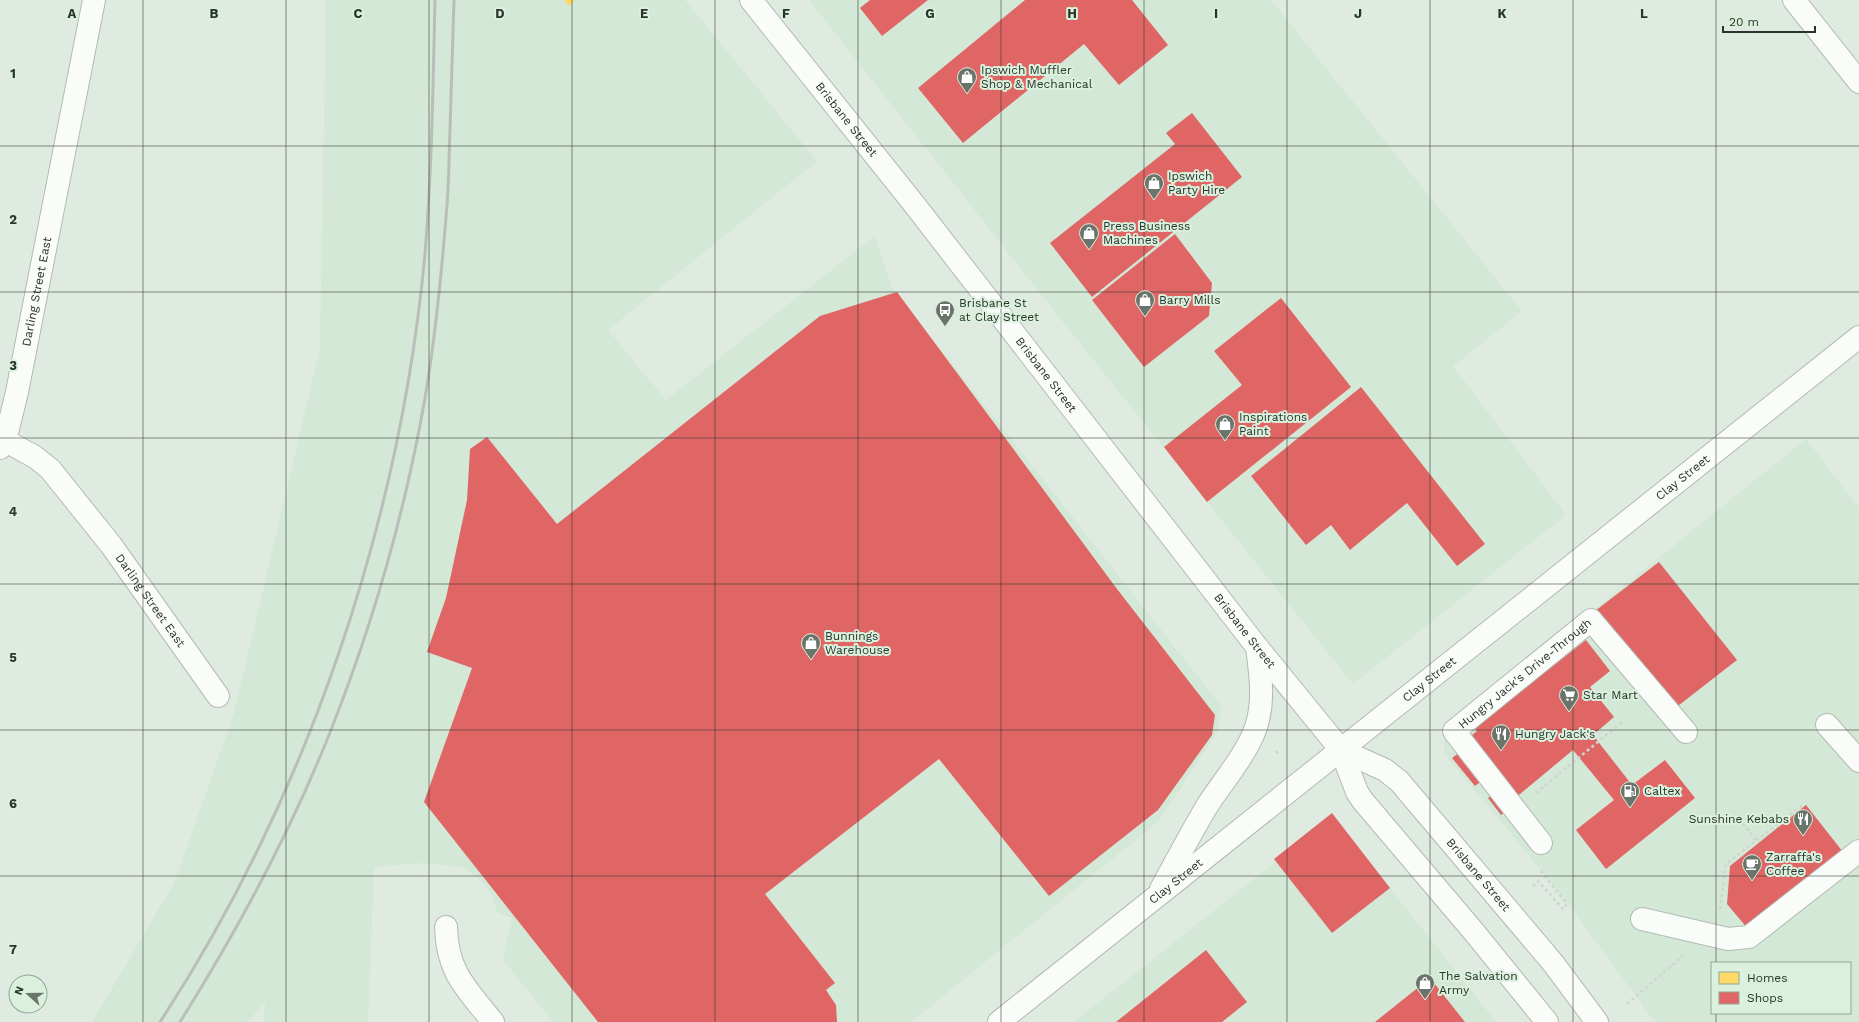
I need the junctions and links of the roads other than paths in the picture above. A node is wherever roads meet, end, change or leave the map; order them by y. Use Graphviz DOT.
graph roads {
  1 [pos="94,0"];
  2 [pos="751,0"];
  3 [pos="1794,0"];
  4 [pos="1859,82"];
  5 [pos="1859,338"];
  6 [pos="2,444"];
  7 [pos="1257,647"];
  8 [pos="218,696"];
  9 [pos="1827,725"];
  10 [pos="1686,732"];
  11 [pos="1341,750"];
  12 [pos="1859,761"];
  13 [pos="1541,843"];
  14 [pos="1859,851"];
  15 [pos="1157,897"];
  16 [pos="1642,919"];
  17 [pos="446,926"];
  18 [pos="493,1022"];
  19 [pos="999,1022"];
  20 [pos="1547,1022"];
  21 [pos="1598,1022"];
  1 -- 6 [label="street, Darling Street East"];
  2 -- 7 [label="street, Brisbane Street"];
  3 -- 4 [label="street"];
  5 -- 11 [label="street, Clay Street"];
  6 -- 8 [label="street, Darling Street East"];
  7 -- 11 [label="street, Brisbane Street"];
  7 -- 15 [label="street"];
  9 -- 12 [label="street"];
  10 -- 13 [label="street, Hungry Jack's Drive-Through"];
  11 -- 15 [label="street, Clay Street"];
  11 -- 20 [label="street, Brisbane Street"];
  11 -- 21 [label="street, Brisbane Street"];
  14 -- 16 [label="street"];
  15 -- 19 [label="street, Clay Street"];
  17 -- 18 [label="street"];
}
